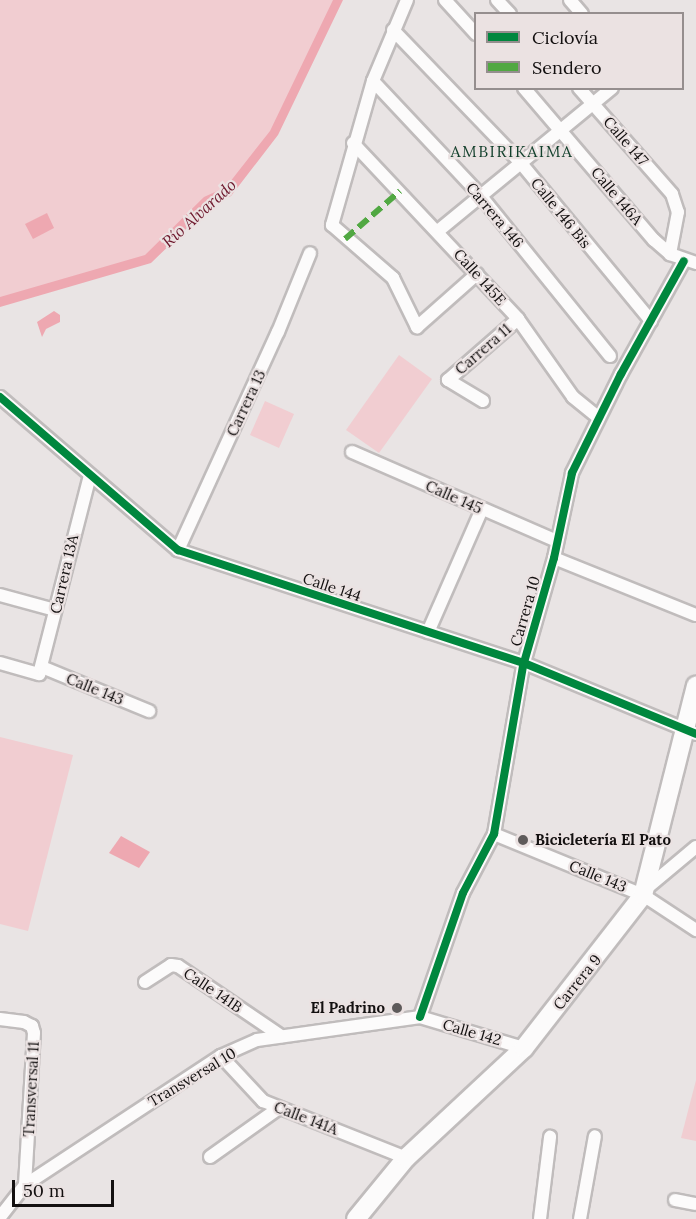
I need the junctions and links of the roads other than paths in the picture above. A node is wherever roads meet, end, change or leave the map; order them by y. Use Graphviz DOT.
graph roads {
  1 [pos="406,0"];
  2 [pos="445,0"];
  3 [pos="497,0"];
  4 [pos="570,0"];
  5 [pos="508,12"];
  6 [pos="580,12"];
  7 [pos="393,30"];
  8 [pos="474,32"];
  9 [pos="373,81"];
  10 [pos="526,90"];
  11 [pos="581,90"];
  12 [pos="610,90"];
  13 [pos="595,105"];
  14 [pos="560,129"];
  15 [pos="353,143"];
  16 [pos="520,162"];
  17 [pos="480,195"];
  18 [pos="438,231"];
  19 [pos="310,253"];
  20 [pos="670,254"];
  21 [pos="690,262"];
  22 [pos="477,274"];
  23 [pos="518,319"];
  24 [pos="651,321"];
  25 [pos="610,356"];
  26 [pos="0,397"];
  27 [pos="483,400"];
  28 [pos="599,418"];
  29 [pos="352,452"];
  30 [pos="90,475"];
  31 [pos="482,509"];
  32 [pos="557,542"];
  33 [pos="178,550"];
  34 [pos="554,558"];
  35 [pos="0,595"];
  36 [pos="55,610"];
  37 [pos="696,615"];
  38 [pos="428,632"];
  39 [pos="0,663"];
  40 [pos="524,663"];
  41 [pos="41,670"];
  42 [pos="696,686"];
  43 [pos="149,711"];
  44 [pos="691,732"];
  45 [pos="494,834"];
  46 [pos="696,847"];
  47 [pos="645,891"];
  48 [pos="696,930"];
  49 [pos="145,981"];
  50 [pos="420,1017"];
  51 [pos="0,1019"];
  52 [pos="281,1036"];
  53 [pos="524,1048"];
  54 [pos="221,1056"];
  55 [pos="279,1108"];
  56 [pos="595,1136"];
  57 [pos="550,1137"];
  58 [pos="210,1156"];
  59 [pos="406,1158"];
  60 [pos="25,1185"];
  61 [pos="675,1200"];
  62 [pos="696,1204"];
  63 [pos="0,1217"];
  64 [pos="356,1219"];
  65 [pos="540,1219"];
  66 [pos="580,1219"];
  1 -- 7 [label="street"];
  2 -- 8 [label="street"];
  3 -- 5 [label="street"];
  4 -- 6 [label="street"];
  7 -- 9 [label="street"];
  7 -- 16 [label="street, Calle 146 Bis"];
  9 -- 15 [label="street"];
  9 -- 17 [label="street, Carrera 146"];
  10 -- 14 [label="street, Calle 146A"];
  11 -- 13 [label="street, Calle 147"];
  12 -- 13 [label="street"];
  13 -- 14 [label="street"];
  13 -- 20 [label="street, Calle 147"];
  14 -- 16 [label="street"];
  14 -- 20 [label="street, Calle 146A"];
  15 -- 18 [label="street, Calle 145E"];
  15 -- 22 [label="street"];
  16 -- 17 [label="street"];
  16 -- 24 [label="street, Calle 146 Bis"];
  17 -- 18 [label="street"];
  17 -- 25 [label="street, Carrera 146"];
  18 -- 22 [label="street, Calle 145E"];
  19 -- 33 [label="street, Carrera 13"];
  20 -- 21 [label="street, Calle 146A"];
  21 -- 24 [label="street, Carrera 10"];
  22 -- 23 [label="street, Calle 145E"];
  23 -- 27 [label="street, Carrera 11"];
  23 -- 28 [label="street, Calle 145E"];
  24 -- 28 [label="street, Carrera 10"];
  26 -- 30 [label="street, Calle 144"];
  28 -- 32 [label="street, Carrera 10"];
  29 -- 31 [label="street, Calle 145"];
  30 -- 33 [label="street, Calle 144"];
  30 -- 36 [label="street, Carrera 13A"];
  31 -- 32 [label="street, Calle 145"];
  31 -- 38 [label="street"];
  32 -- 34 [label="street, Carrera 10"];
  33 -- 38 [label="street, Calle 144"];
  34 -- 37 [label="street"];
  34 -- 40 [label="street, Carrera 10"];
  35 -- 36 [label="street"];
  36 -- 41 [label="street, Carrera 13A"];
  38 -- 40 [label="street, Calle 144"];
  39 -- 41 [label="street, Calle 143"];
  40 -- 44 [label="street, Calle 144"];
  40 -- 45 [label="street, Carrera 10"];
  41 -- 43 [label="street, Calle 143"];
  42 -- 44 [label="street, Carrera 9"];
  44 -- 47 [label="street, Carrera 9"];
  45 -- 47 [label="street, Calle 143"];
  45 -- 50 [label="street, Carrera 10"];
  46 -- 47 [label="street"];
  47 -- 48 [label="street, Calle 143"];
  47 -- 53 [label="street, Carrera 9"];
  49 -- 52 [label="street, Calle 141B"];
  50 -- 52 [label="street, Transversal 10"];
  50 -- 53 [label="street, Calle 142"];
  51 -- 60 [label="street, Transversal 11"];
  52 -- 54 [label="street, Transversal 10"];
  53 -- 59 [label="street, Carrera 9"];
  54 -- 55 [label="street, Calle 141A"];
  54 -- 60 [label="street, Transversal 10"];
  55 -- 58 [label="street"];
  55 -- 59 [label="street, Calle 141A"];
  56 -- 66 [label="street"];
  57 -- 65 [label="street"];
  59 -- 64 [label="street, Carrera 9"];
  60 -- 63 [label="street, Transversal 10"];
  61 -- 62 [label="street"];
}
